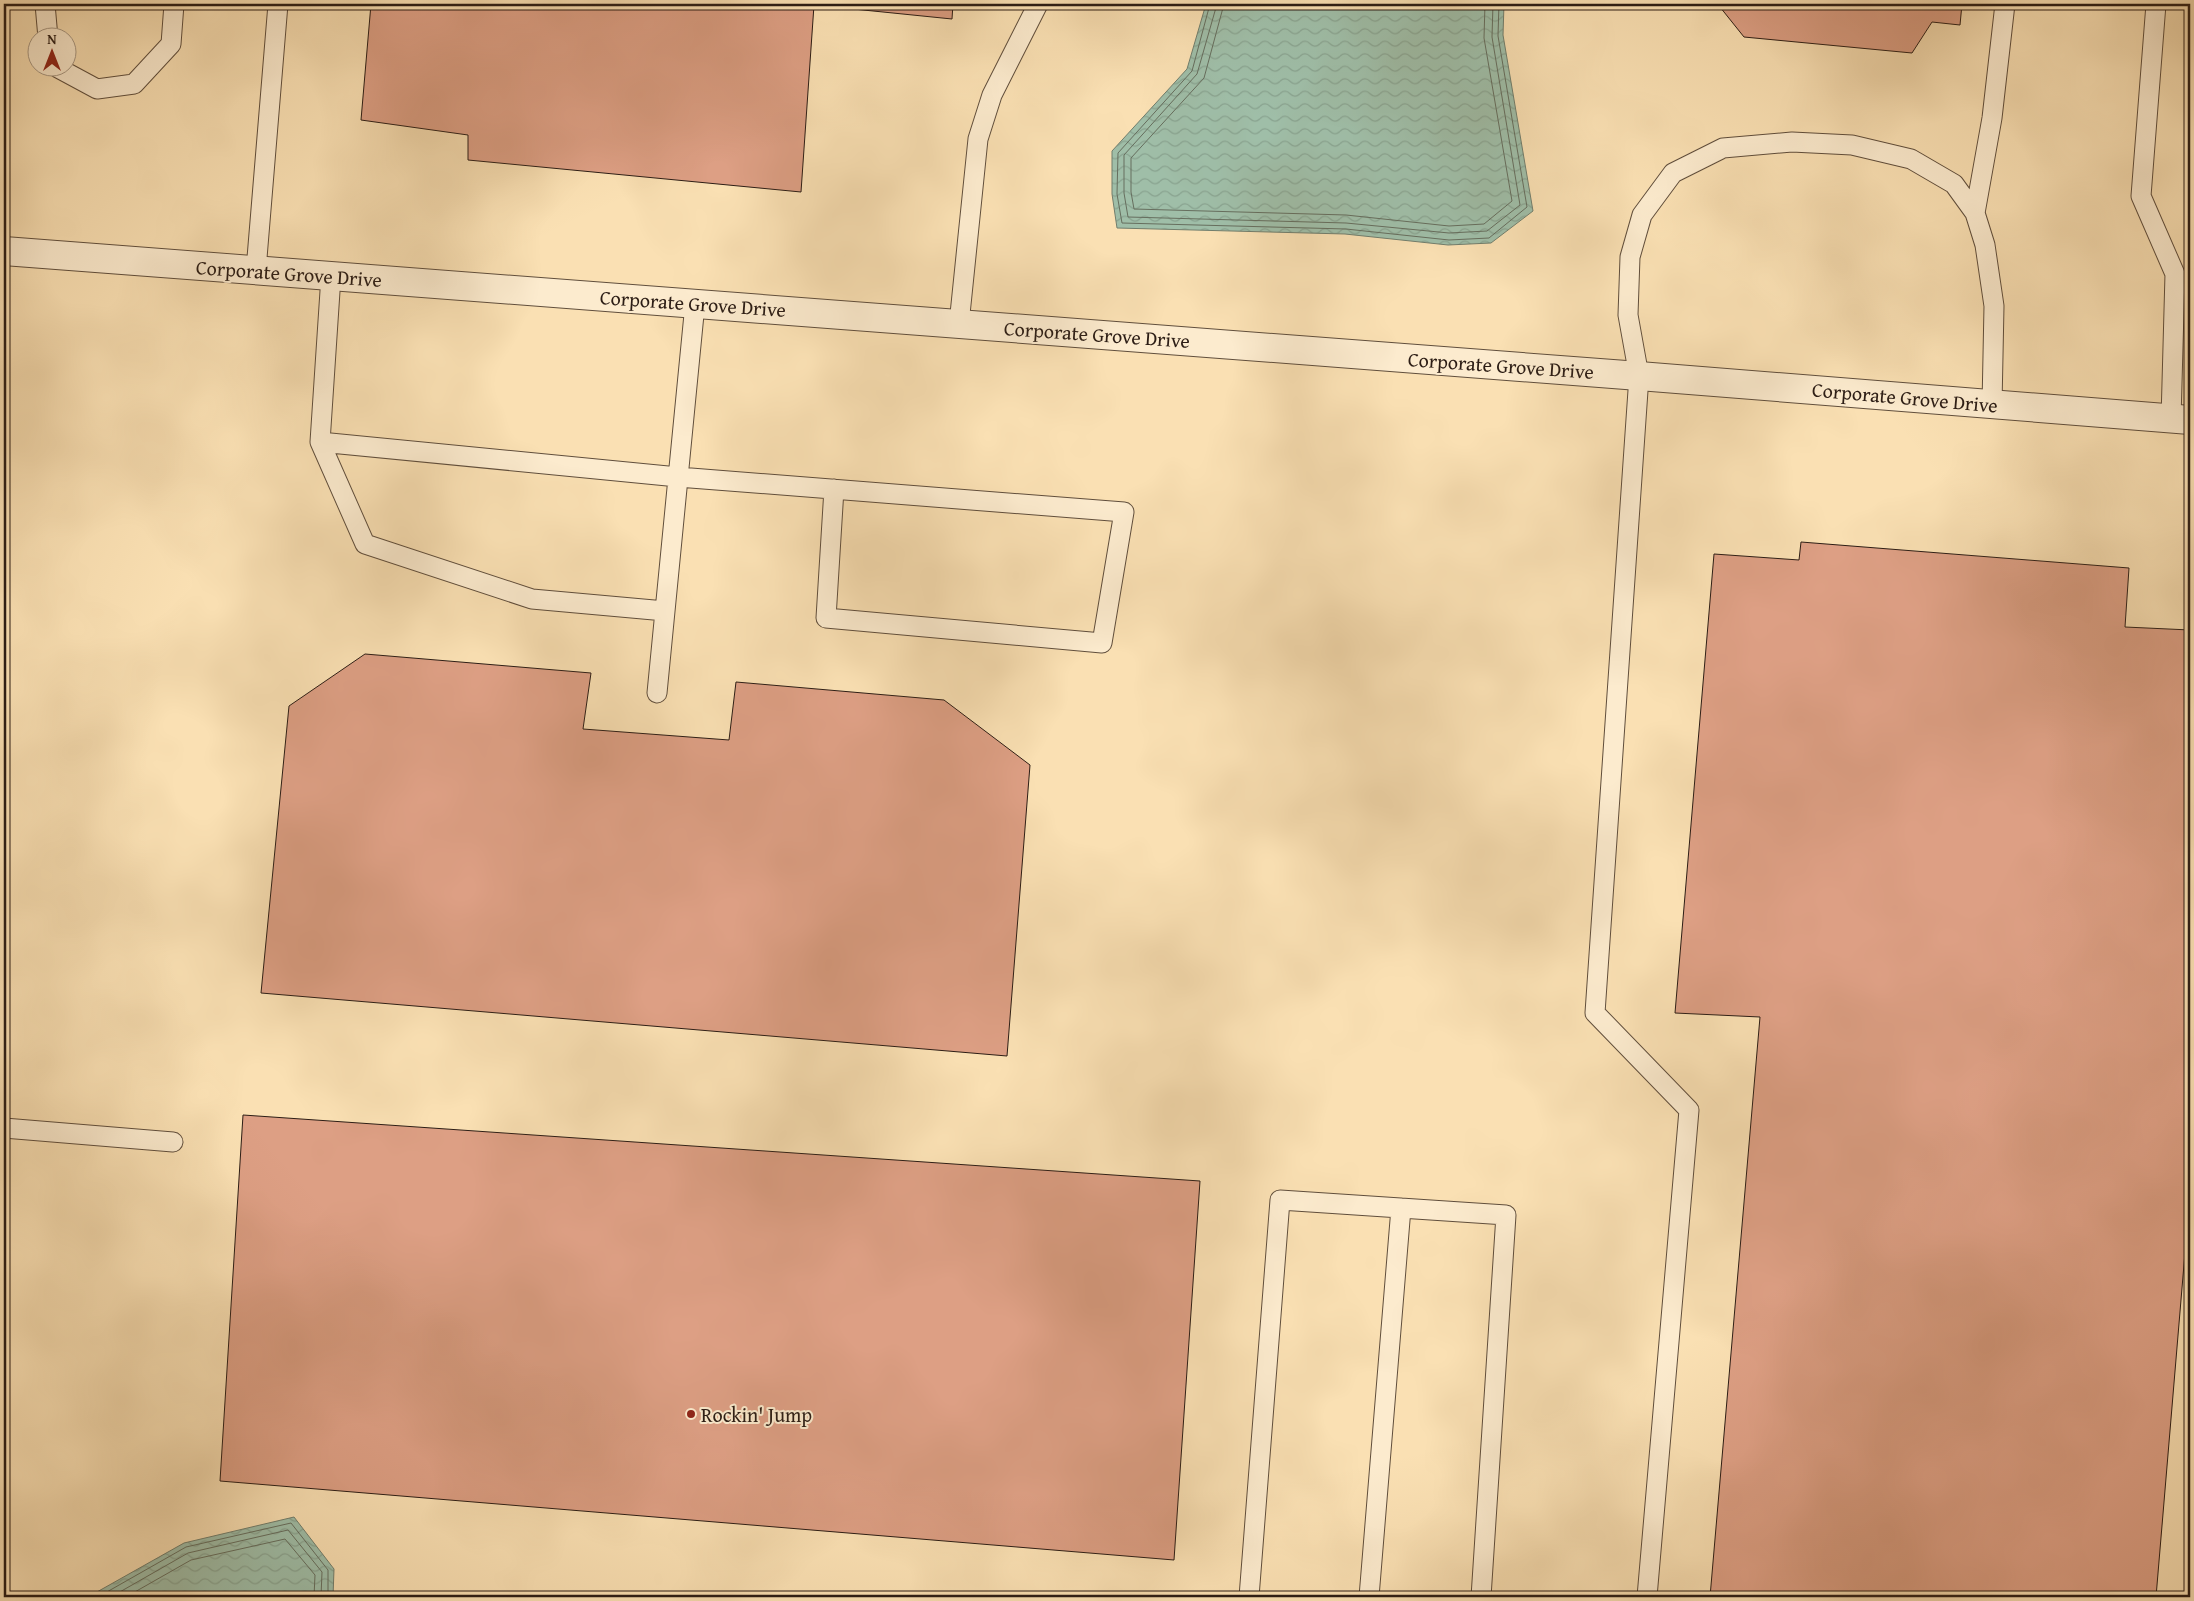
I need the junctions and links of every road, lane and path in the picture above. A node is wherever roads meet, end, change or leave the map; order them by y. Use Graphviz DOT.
graph roads {
  1 [pos="45,4"];
  2 [pos="174,4"];
  3 [pos="278,4"];
  4 [pos="1038,4"];
  5 [pos="2005,4"];
  6 [pos="2156,4"];
  7 [pos="47,28"];
  8 [pos="77,78"];
  9 [pos="1975,213"];
  10 [pos="4,251"];
  11 [pos="256,270"];
  12 [pos="331,276"];
  13 [pos="695,304"];
  14 [pos="958,324"];
  15 [pos="1639,376"];
  16 [pos="1992,405"];
  17 [pos="2180,419"];
  18 [pos="320,442"];
  19 [pos="678,477"];
  20 [pos="834,489"];
  21 [pos="665,611"];
  22 [pos="657,693"];
  23 [pos="4,1128"];
  24 [pos="173,1142"];
  25 [pos="1401,1208"];
  26 [pos="1249,1597"];
  27 [pos="1369,1597"];
  28 [pos="1480,1597"];
  29 [pos="1647,1597"];
  1 -- 7 [label="lane"];
  2 -- 8 [label="lane"];
  3 -- 11 [label="lane"];
  4 -- 14 [label="lane"];
  5 -- 9 [label="lane"];
  6 -- 17 [label="lane"];
  9 -- 15 [label="lane"];
  9 -- 16 [label="lane"];
  10 -- 11 [label="street, Corporate Grove Drive"];
  11 -- 12 [label="street, Corporate Grove Drive"];
  12 -- 13 [label="street, Corporate Grove Drive"];
  12 -- 18 [label="lane"];
  13 -- 14 [label="street, Corporate Grove Drive"];
  13 -- 19 [label="lane"];
  14 -- 15 [label="street, Corporate Grove Drive"];
  15 -- 16 [label="street, Corporate Grove Drive"];
  15 -- 29 [label="lane"];
  16 -- 17 [label="street, Corporate Grove Drive"];
  18 -- 19 [label="lane"];
  18 -- 21 [label="lane"];
  19 -- 20 [label="lane"];
  19 -- 21 [label="lane"];
  20 -- 20 [label="lane"];
  21 -- 22 [label="lane"];
  23 -- 24 [label="lane"];
  25 -- 26 [label="lane"];
  25 -- 27 [label="lane"];
  25 -- 28 [label="lane"];
}
